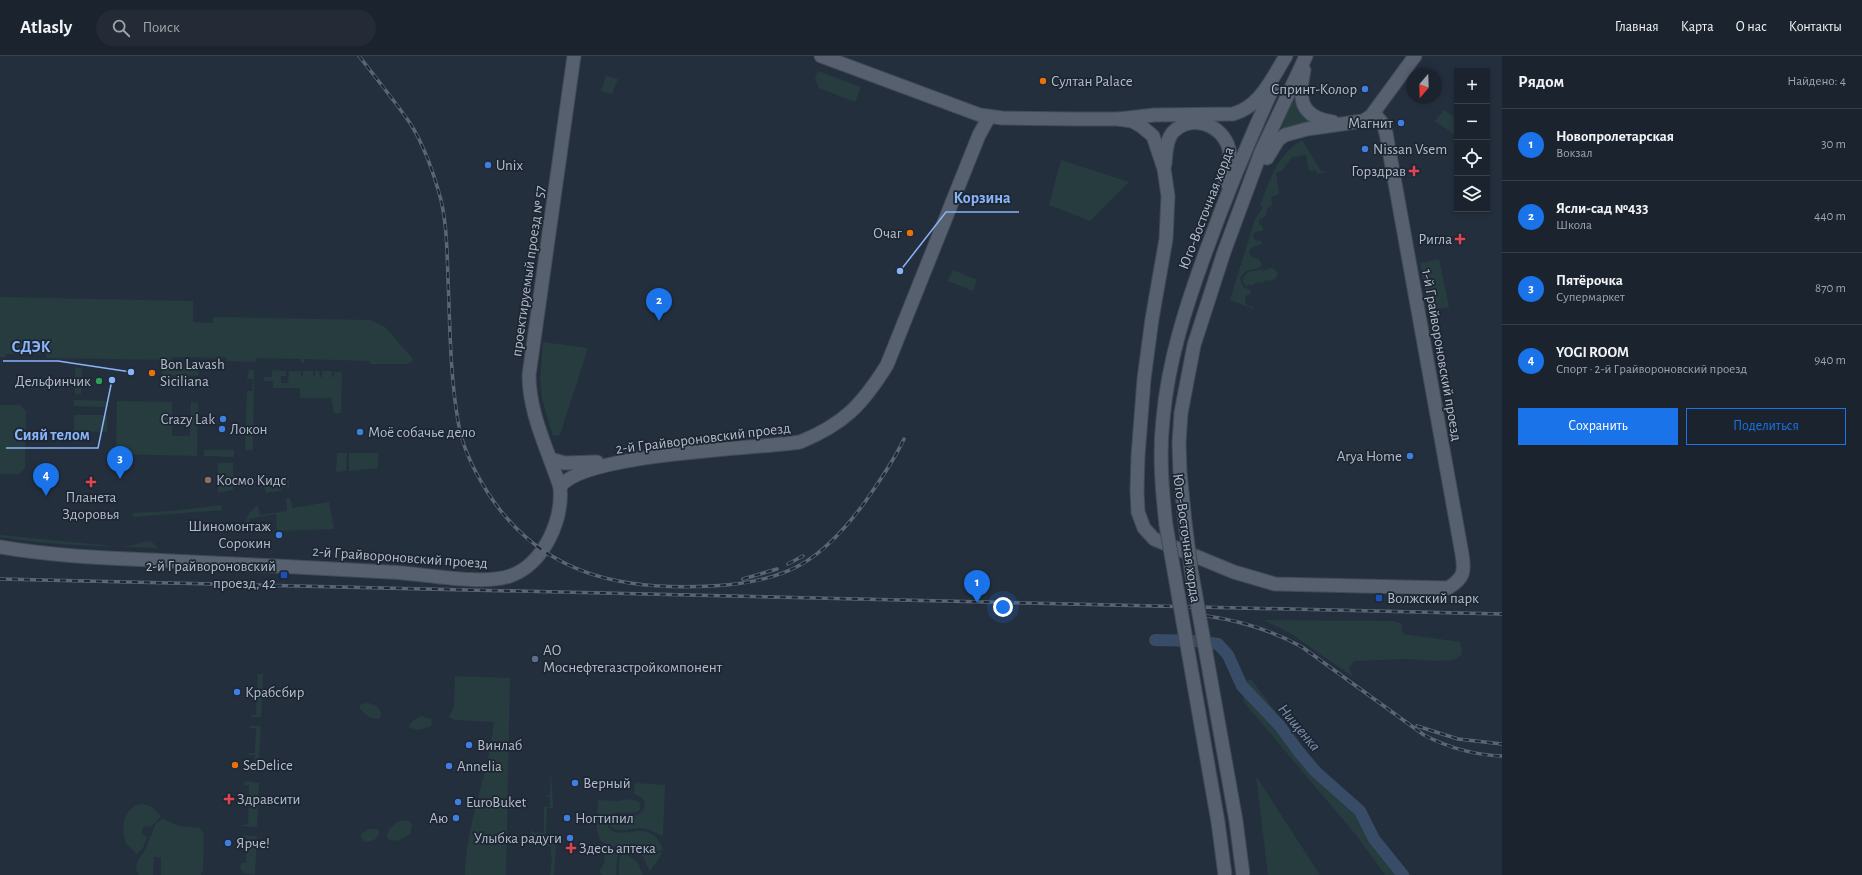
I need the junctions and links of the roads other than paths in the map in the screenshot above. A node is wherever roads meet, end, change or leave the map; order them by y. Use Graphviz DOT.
graph roads {
  1 [pos="574,56"];
  2 [pos="821,56"];
  3 [pos="1287,56"];
  4 [pos="1307,56"];
  5 [pos="1414,56"];
  6 [pos="1374,112"];
  7 [pos="988,117"];
  8 [pos="1119,119"];
  9 [pos="1341,124"];
  10 [pos="1164,169"];
  11 [pos="1241,205"];
  12 [pos="1209,243"];
  13 [pos="550,459"];
  14 [pos="624,462"];
  15 [pos="560,487"];
  16 [pos="0,547"];
  17 [pos="1225,875"];
  18 [pos="1243,875"];
  1 -- 13 [label="main road, проектируемый проезд № 57"];
  2 -- 7 [label="main road"];
  3 -- 8 [label="main road"];
  3 -- 12 [label="main road, Юго-Восточная хорда"];
  4 -- 9 [label="main road"];
  4 -- 11 [label="main road, Юго-Восточная хорда"];
  5 -- 6 [label="main road"];
  6 -- 9 [label="main road"];
  6 -- 10 [label="main road, 1-й Грайвороновский проезд"];
  7 -- 8 [label="main road"];
  7 -- 14 [label="main road, 2-й Грайвороновский проезд"];
  8 -- 10 [label="main road"];
  9 -- 11 [label="main road"];
  10 -- 12 [label="main road"];
  11 -- 18 [label="main road, Юго-Восточная хорда, bridge"];
  12 -- 17 [label="main road, Юго-Восточная хорда, bridge"];
  13 -- 14 [label="main road"];
  13 -- 15 [label="main road, проектируемый проезд № 57"];
  14 -- 15 [label="main road, 2-й Грайвороновский проезд"];
  15 -- 16 [label="main road, 2-й Грайвороновский проезд"];
}
